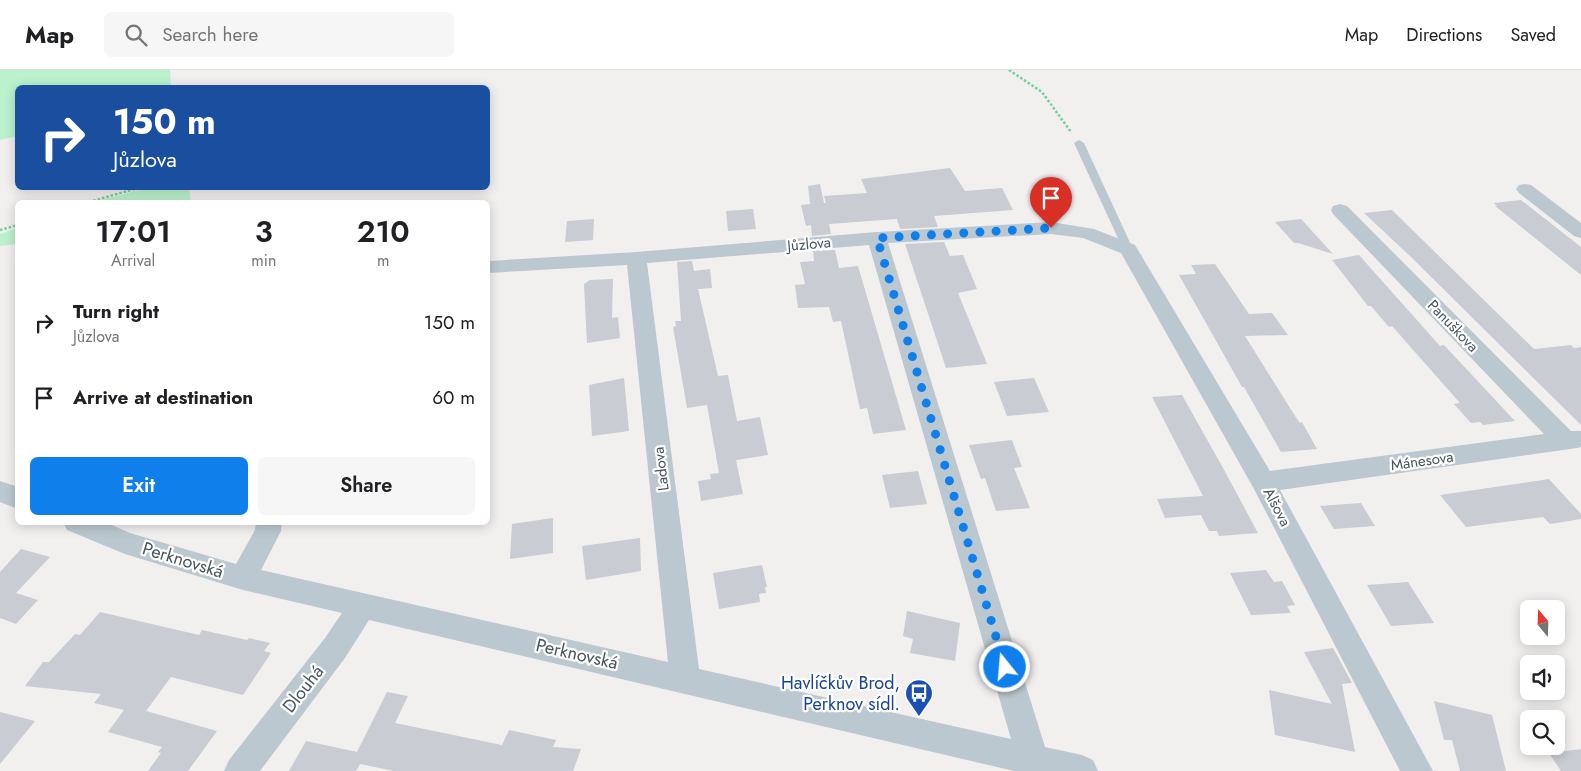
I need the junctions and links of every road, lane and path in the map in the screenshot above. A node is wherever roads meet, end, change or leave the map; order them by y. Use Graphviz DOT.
graph roads {
  1 [pos="1009,70"];
  2 [pos="1079,143"];
  3 [pos="131,190"];
  4 [pos="1525,190"];
  5 [pos="96,200"];
  6 [pos="1340,210"];
  7 [pos="15,225"];
  8 [pos="0,230"];
  9 [pos="1581,232"];
  10 [pos="877,238"];
  11 [pos="1128,249"];
  12 [pos="636,258"];
  13 [pos="490,267"];
  14 [pos="1573,440"];
  15 [pos="1264,482"];
  16 [pos="0,491"];
  17 [pos="15,498"];
  18 [pos="83,525"];
  19 [pos="269,525"];
  20 [pos="243,578"];
  21 [pos="363,606"];
  22 [pos="685,679"];
  23 [pos="1036,765"];
  24 [pos="240,771"];
  25 [pos="1082,771"];
  26 [pos="1417,771"];
  1 -- 2 [label="path"];
  2 -- 11 [label="lane"];
  3 -- 5 [label="path"];
  4 -- 9 [label="street"];
  6 -- 14 [label="street, Panuškova"];
  7 -- 8 [label="path"];
  10 -- 11 [label="street, Jůzlova"];
  10 -- 12 [label="street, Jůzlova"];
  10 -- 23 [label="street"];
  11 -- 15 [label="street, Alšova"];
  12 -- 13 [label="street, Jůzlova"];
  12 -- 22 [label="street, Ladova"];
  14 -- 15 [label="street, Mánesova"];
  15 -- 26 [label="street, Alšova"];
  16 -- 17 [label="street"];
  18 -- 20 [label="street, Perknovská"];
  19 -- 20 [label="street"];
  20 -- 21 [label="street, Perknovská"];
  21 -- 22 [label="street, Perknovská"];
  21 -- 24 [label="street, Dlouhá"];
  22 -- 23 [label="street, Perknovská"];
  23 -- 25 [label="street, Perknovská"];
}
